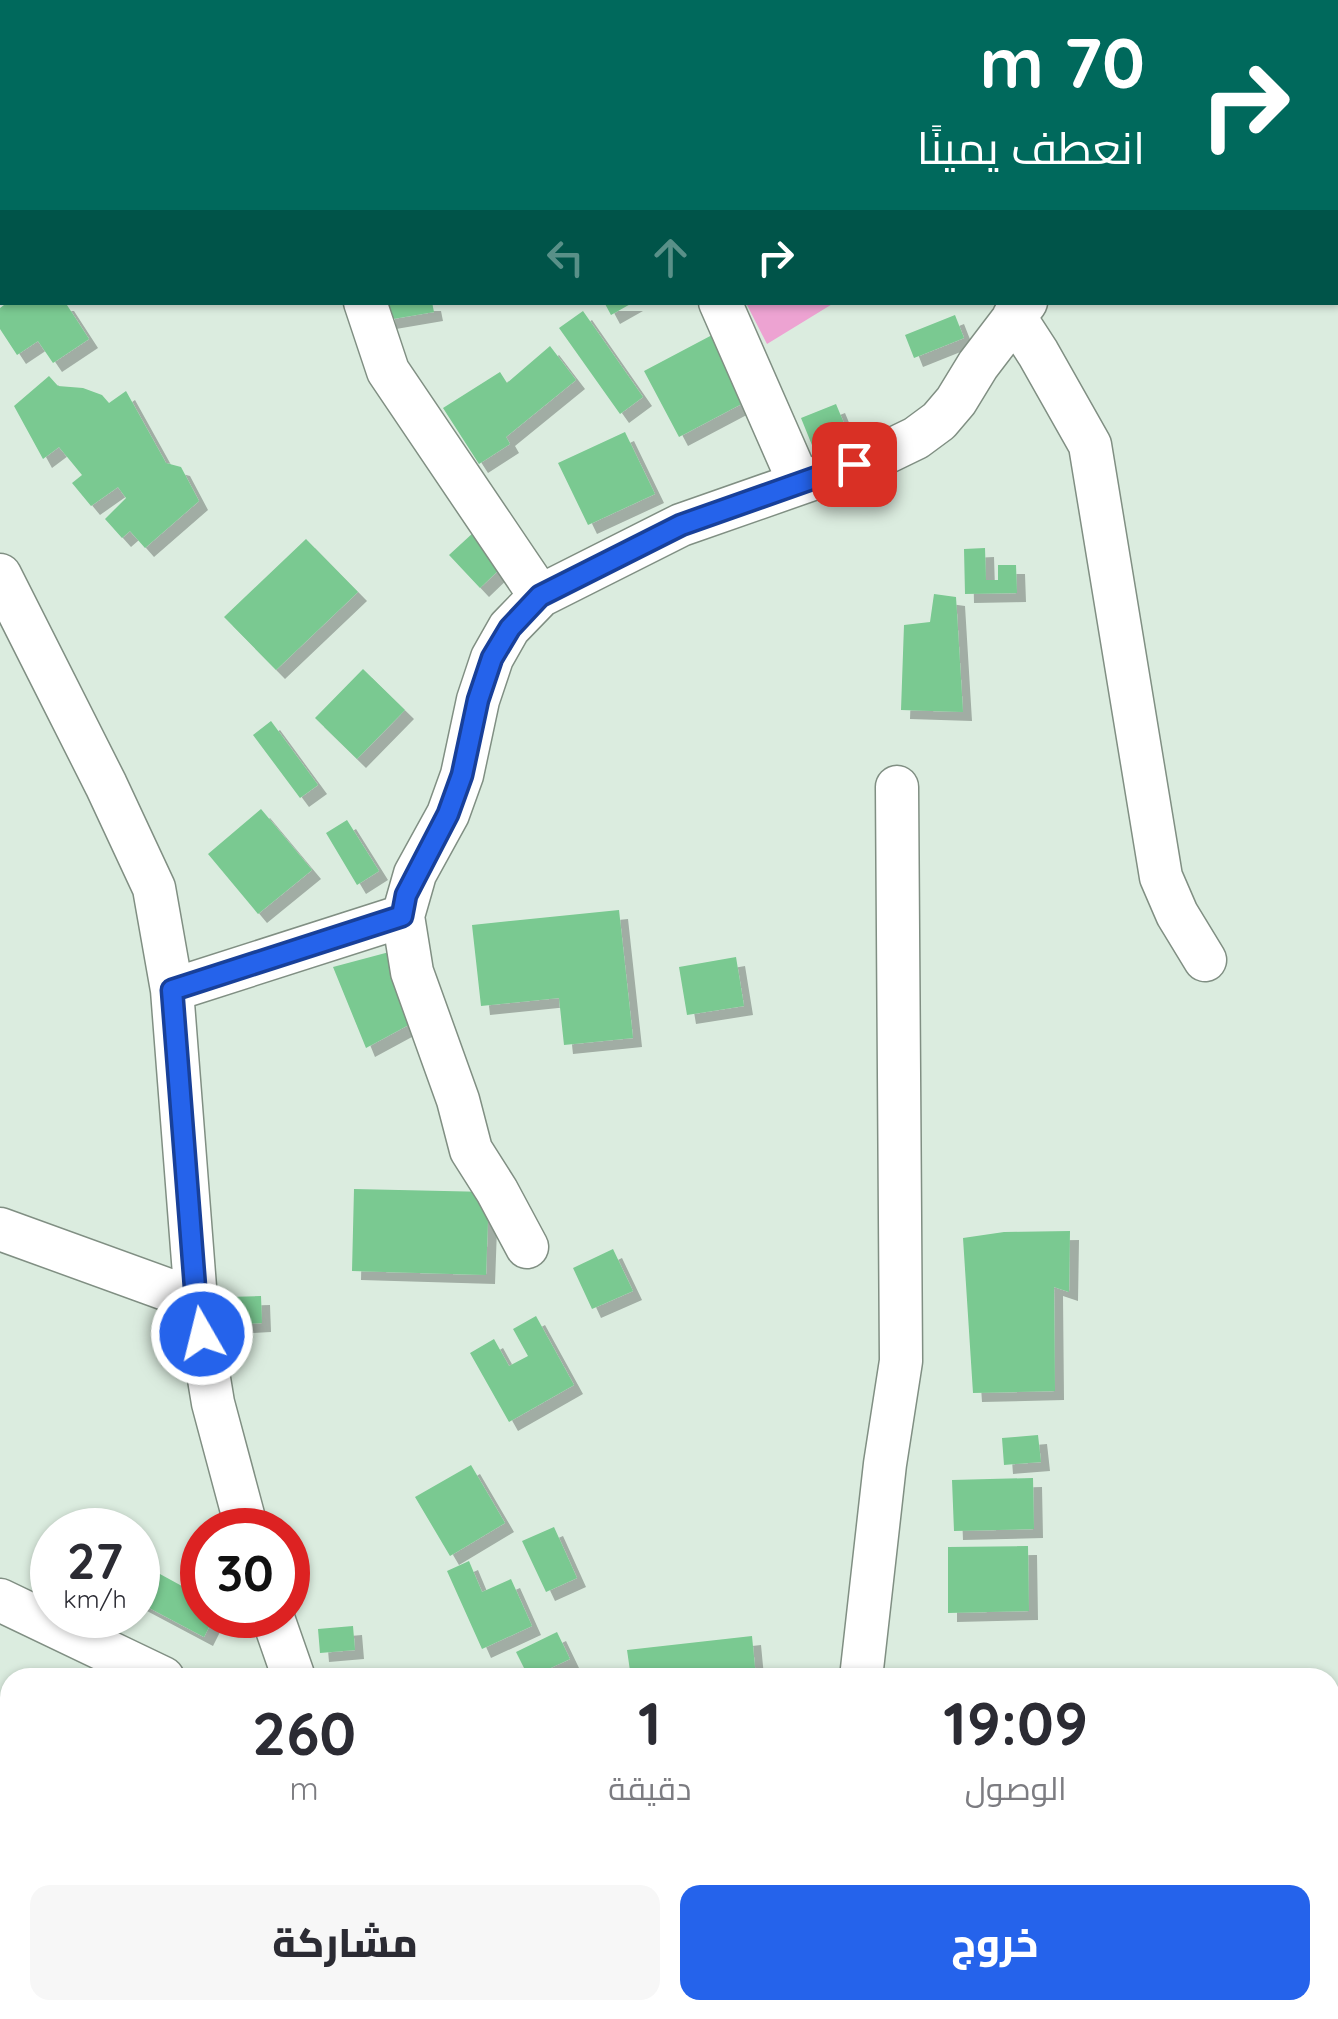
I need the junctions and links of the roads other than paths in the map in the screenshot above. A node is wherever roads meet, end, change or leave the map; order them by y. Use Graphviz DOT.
graph roads {
  1 [pos="367,305"];
  2 [pos="721,305"];
  3 [pos="1020,309"];
  4 [pos="799,482"];
  5 [pos="0,575"];
  6 [pos="540,596"];
  7 [pos="897,787"];
  8 [pos="402,916"];
  9 [pos="1206,960"];
  10 [pos="172,990"];
  11 [pos="0,1229"];
  12 [pos="527,1248"];
  13 [pos="196,1300"];
  14 [pos="242,1508"];
  15 [pos="0,1600"];
  16 [pos="280,1638"];
  17 [pos="142,1668"];
  18 [pos="291,1668"];
  19 [pos="862,1668"];
  1 -- 6 [label="street"];
  2 -- 4 [label="street"];
  3 -- 4 [label="street"];
  3 -- 9 [label="street"];
  4 -- 6 [label="street"];
  5 -- 10 [label="street"];
  6 -- 8 [label="street"];
  7 -- 19 [label="street"];
  8 -- 10 [label="street"];
  8 -- 12 [label="street"];
  10 -- 13 [label="street"];
  11 -- 13 [label="street"];
  13 -- 14 [label="street"];
  15 -- 17 [label="street"];
  16 -- 18 [label="street"];
}
